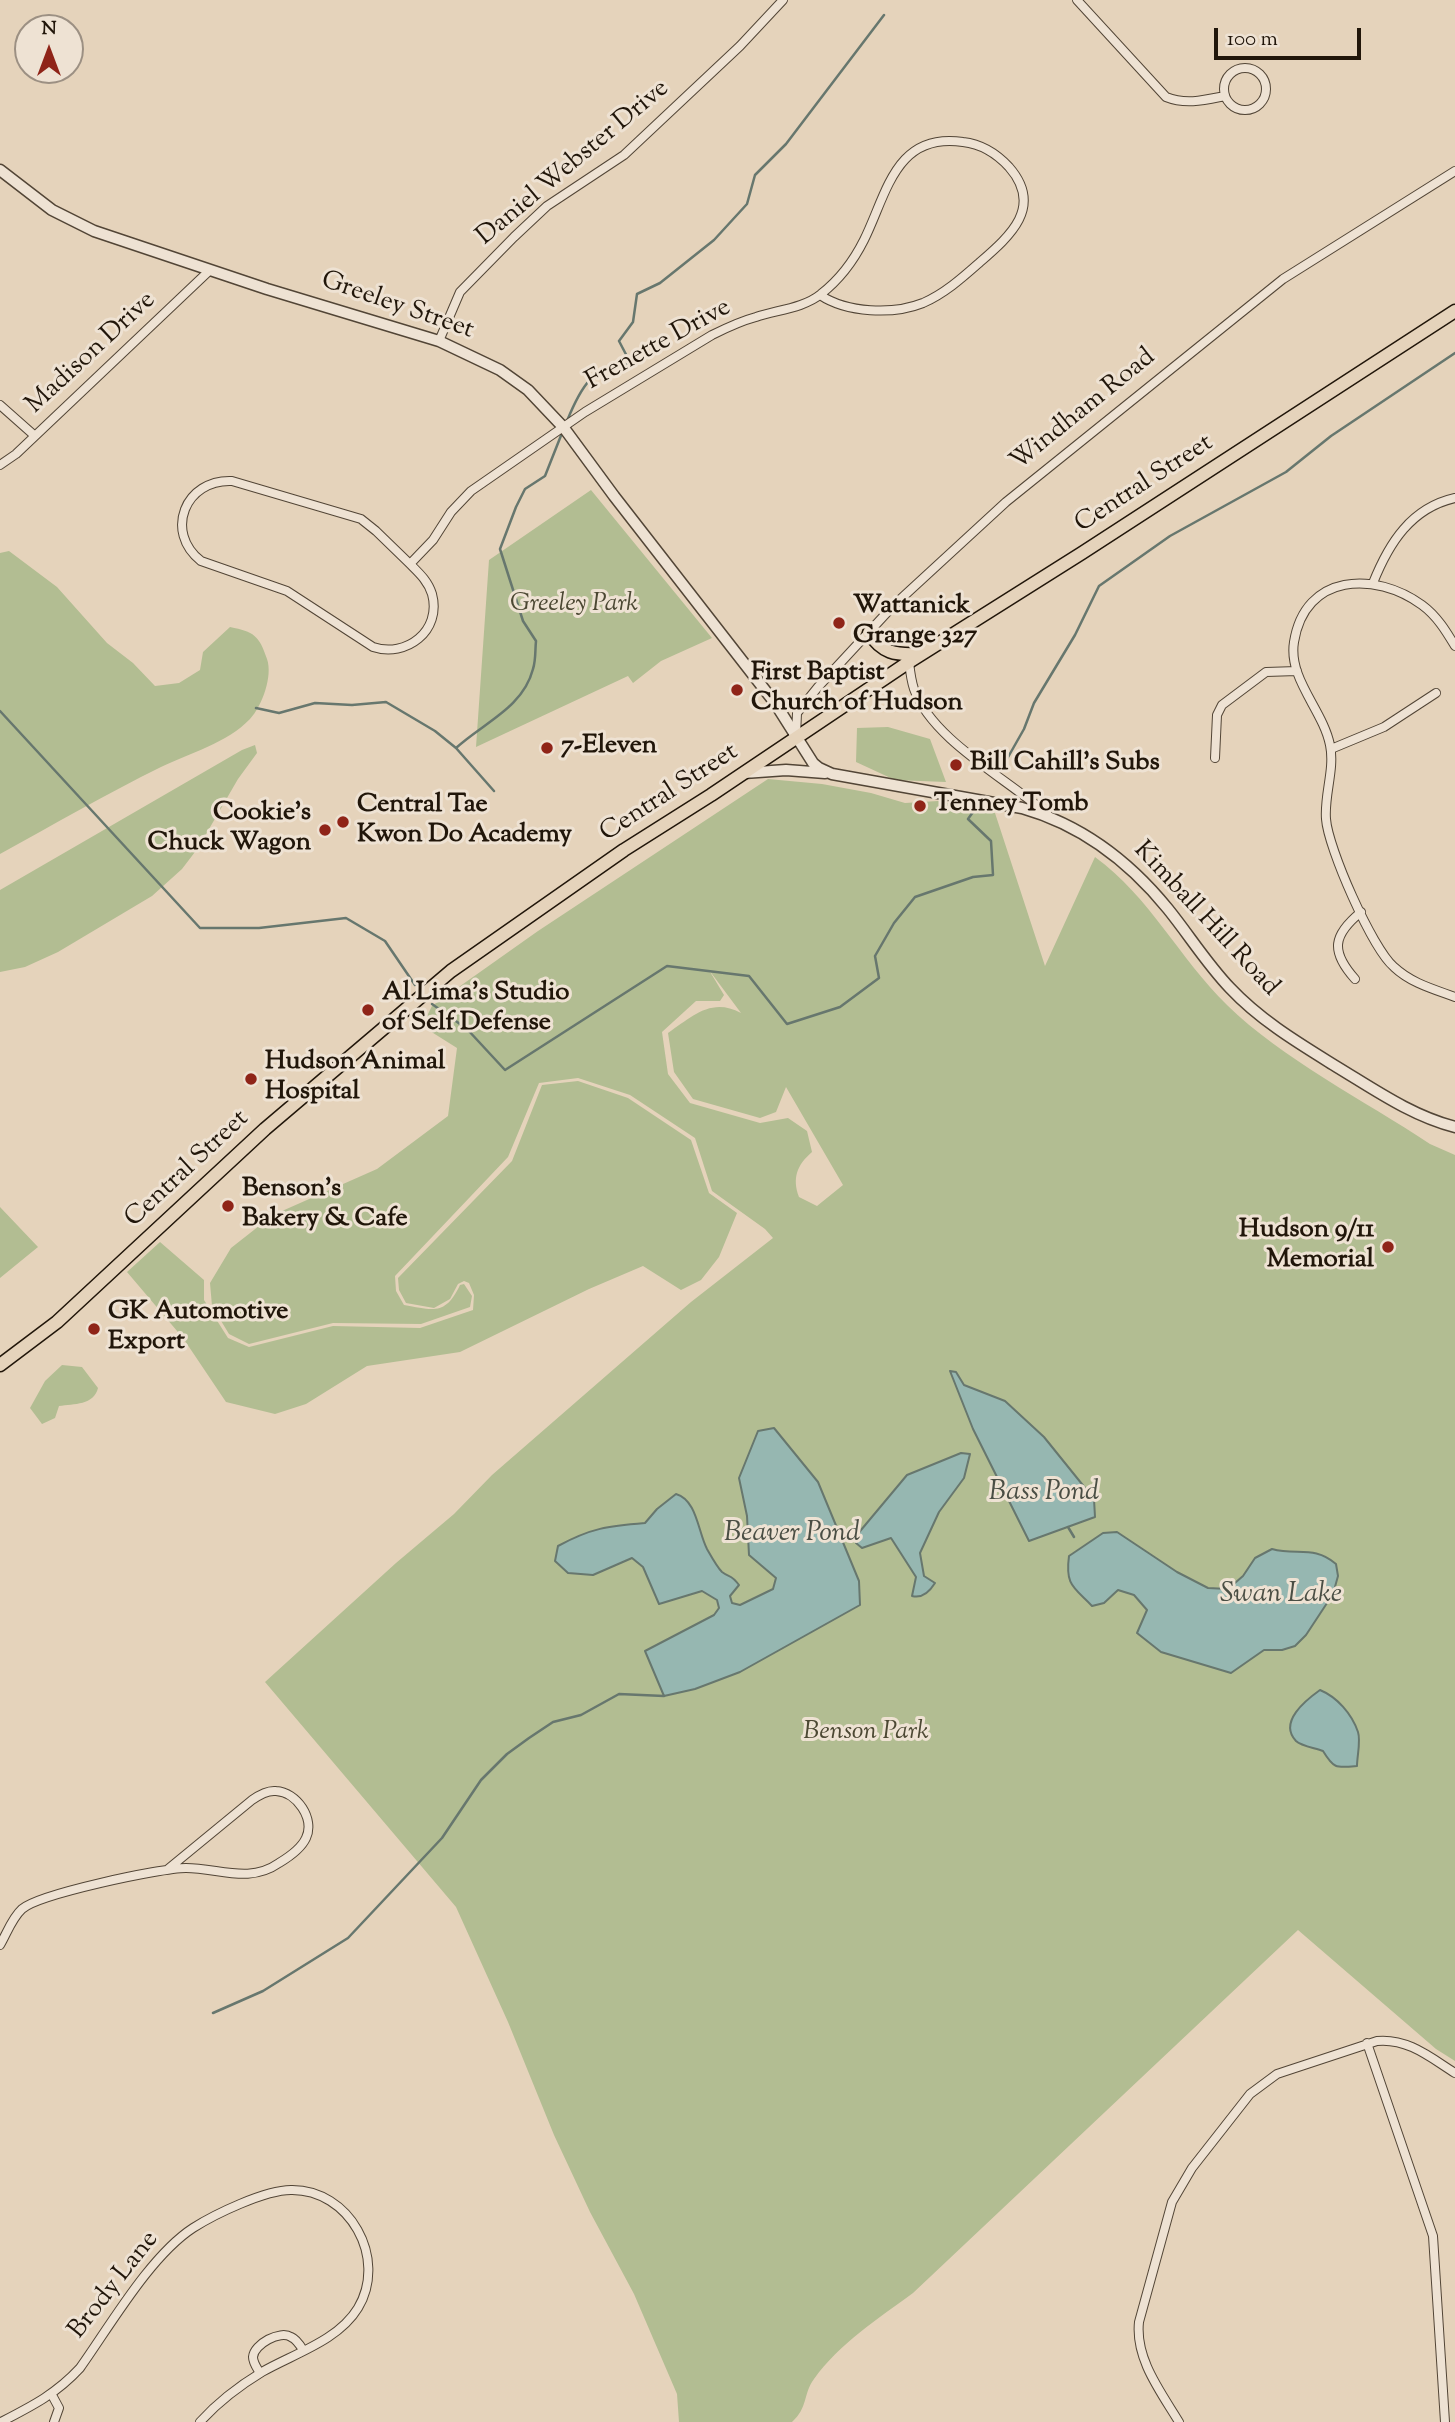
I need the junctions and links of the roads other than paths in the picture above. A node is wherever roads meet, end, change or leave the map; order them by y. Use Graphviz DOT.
graph roads {
  1 [pos="783,0"];
  2 [pos="1077,0"];
  3 [pos="1225,96"];
  4 [pos="0,170"];
  5 [pos="1455,171"];
  6 [pos="211,270"];
  7 [pos="820,295"];
  8 [pos="1455,311"];
  9 [pos="439,341"];
  10 [pos="0,405"];
  11 [pos="564,428"];
  12 [pos="35,436"];
  13 [pos="0,465"];
  14 [pos="1455,498"];
  15 [pos="410,564"];
  16 [pos="1373,583"];
  17 [pos="869,633"];
  18 [pos="1455,646"];
  19 [pos="922,654"];
  20 [pos="909,662"];
  21 [pos="1297,671"];
  22 [pos="1436,693"];
  23 [pos="796,738"];
  24 [pos="1331,749"];
  25 [pos="1215,758"];
  26 [pos="744,773"];
  27 [pos="832,774"];
  28 [pos="1048,815"];
  29 [pos="1361,912"];
  30 [pos="1355,979"];
  31 [pos="1455,997"];
  32 [pos="1455,1127"];
  33 [pos="0,1350"];
  34 [pos="14,1355"];
  35 [pos="0,1365"];
  36 [pos="168,1869"];
  37 [pos="0,1945"];
  38 [pos="1367,2043"];
  39 [pos="1455,2073"];
  40 [pos="303,2350"];
  41 [pos="260,2373"];
  42 [pos="52,2395"];
  43 [pos="1,2422"];
  44 [pos="54,2422"];
  45 [pos="200,2422"];
  46 [pos="1179,2422"];
  47 [pos="1445,2422"];
  1 -- 9 [label="street, Daniel Webster Drive"];
  2 -- 3 [label="street"];
  3 -- 3 [label="street"];
  4 -- 6 [label="street, Greeley Street"];
  5 -- 17 [label="street, Windham Road"];
  6 -- 9 [label="street, Greeley Street"];
  6 -- 12 [label="street, Madison Drive"];
  7 -- 7 [label="street, Frenette Drive"];
  7 -- 11 [label="street, Frenette Drive"];
  8 -- 19 [label="main road, Central Street"];
  9 -- 11 [label="street, Greeley Street"];
  10 -- 12 [label="street"];
  11 -- 15 [label="street, Frenette Drive"];
  11 -- 23 [label="street, Greeley Street"];
  12 -- 13 [label="street, Madison Drive"];
  14 -- 16 [label="street"];
  15 -- 15 [label="street"];
  16 -- 18 [label="street"];
  16 -- 21 [label="street"];
  17 -- 19 [label="main road"];
  17 -- 23 [label="street, Windham Road"];
  19 -- 20 [label="main road, Central Street"];
  20 -- 23 [label="main road, Central Street"];
  20 -- 28 [label="street"];
  21 -- 24 [label="street"];
  21 -- 25 [label="street"];
  22 -- 24 [label="street"];
  23 -- 26 [label="main road, Central Street"];
  23 -- 27 [label="street, Kimball Hill Road"];
  24 -- 29 [label="street"];
  26 -- 27 [label="street"];
  26 -- 34 [label="main road, Central Street"];
  27 -- 28 [label="street, Kimball Hill Road"];
  28 -- 32 [label="street, Kimball Hill Road"];
  29 -- 30 [label="street"];
  29 -- 31 [label="street"];
  33 -- 34 [label="main road"];
  34 -- 35 [label="main road, Central Street"];
  36 -- 36 [label="street"];
  36 -- 37 [label="street"];
  38 -- 39 [label="street"];
  38 -- 46 [label="street"];
  38 -- 47 [label="street"];
  40 -- 41 [label="street, Brody Lane"];
  40 -- 41 [label="street"];
  40 -- 42 [label="street, Brody Lane"];
  41 -- 45 [label="street, Brody Lane"];
  42 -- 43 [label="street, Brody Lane"];
  42 -- 44 [label="street"];
}
